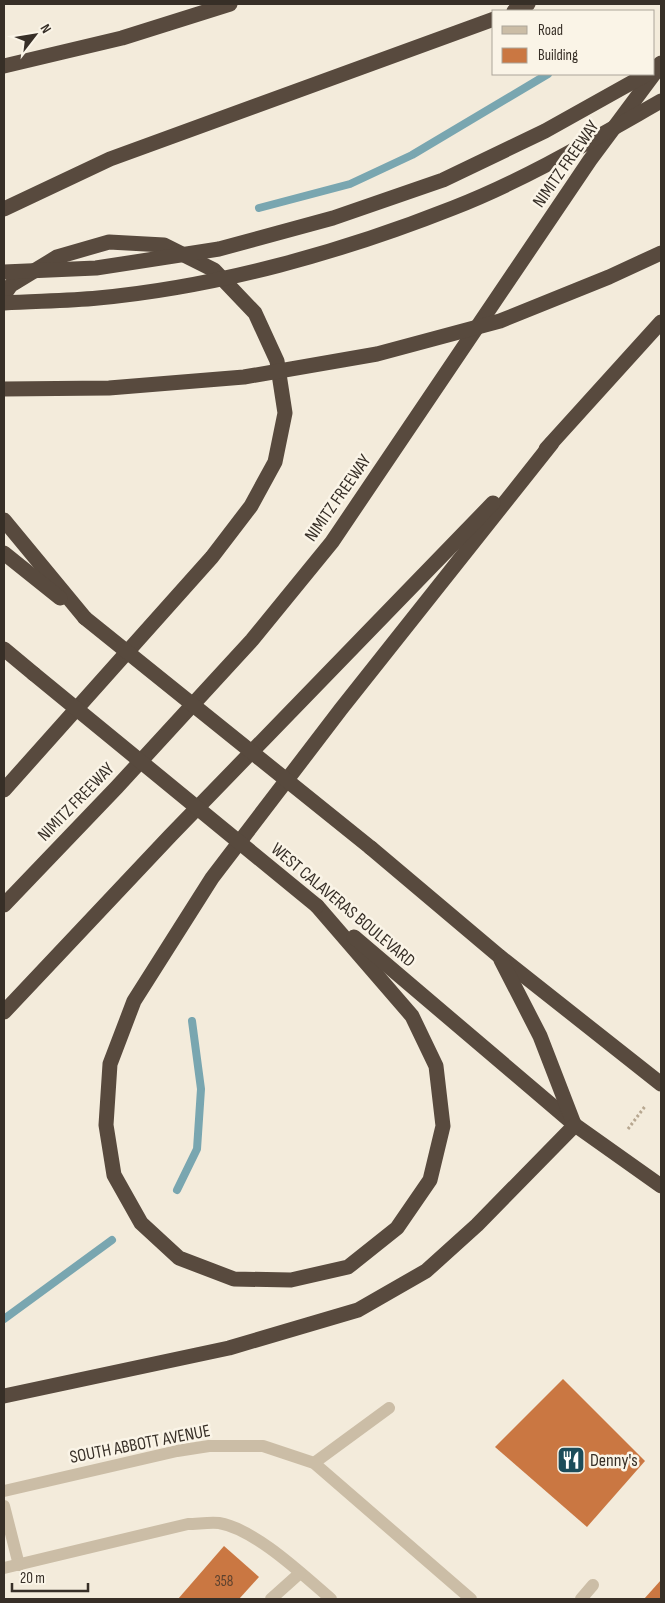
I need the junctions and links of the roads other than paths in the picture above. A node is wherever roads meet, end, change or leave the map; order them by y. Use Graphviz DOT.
graph roads {
  1 [pos="230,4"];
  2 [pos="528,4"];
  3 [pos="516,10"];
  4 [pos="492,20"];
  5 [pos="4,66"];
  6 [pos="645,75"];
  7 [pos="653,75"];
  8 [pos="661,101"];
  9 [pos="4,209"];
  10 [pos="661,253"];
  11 [pos="4,272"];
  12 [pos="4,295"];
  13 [pos="4,303"];
  14 [pos="661,322"];
  15 [pos="4,389"];
  16 [pos="552,443"];
  17 [pos="4,520"];
  18 [pos="4,553"];
  19 [pos="85,618"];
  20 [pos="4,649"];
  21 [pos="4,790"];
  22 [pos="4,905"];
  23 [pos="317,906"];
  24 [pos="499,956"];
  25 [pos="4,1012"];
  26 [pos="661,1084"];
  27 [pos="575,1125"];
  28 [pos="661,1186"];
  29 [pos="4,1396"];
  30 [pos="389,1408"];
  31 [pos="314,1463"];
  32 [pos="4,1491"];
  33 [pos="4,1506"];
  34 [pos="19,1565"];
  35 [pos="4,1568"];
  36 [pos="300,1573"];
  37 [pos="594,1585"];
  38 [pos="271,1599"];
  39 [pos="330,1599"];
  40 [pos="471,1599"];
  41 [pos="580,1599"];
  1 -- 5 [label="highway"];
  2 -- 3 [label="highway"];
  4 -- 9 [label="highway"];
  6 -- 11 [label="highway, bridge"];
  7 -- 22 [label="highway, NIMITZ FREEWAY"];
  8 -- 13 [label="highway, bridge"];
  10 -- 15 [label="highway, bridge"];
  12 -- 21 [label="highway"];
  14 -- 16 [label="highway"];
  16 -- 23 [label="highway"];
  16 -- 25 [label="highway"];
  17 -- 19 [label="highway"];
  18 -- 19 [label="highway"];
  19 -- 24 [label="highway, bridge"];
  20 -- 23 [label="highway, WEST CALAVERAS BOULEVARD, bridge"];
  23 -- 27 [label="highway, WEST CALAVERAS BOULEVARD"];
  24 -- 26 [label="highway"];
  24 -- 27 [label="highway"];
  27 -- 28 [label="highway, WEST CALAVERAS BOULEVARD"];
  27 -- 29 [label="highway"];
  30 -- 31 [label="street"];
  31 -- 32 [label="street, SOUTH ABBOTT AVENUE"];
  31 -- 40 [label="street, SOUTH ABBOTT AVENUE"];
  33 -- 34 [label="street"];
  34 -- 35 [label="street"];
  34 -- 36 [label="street"];
  36 -- 38 [label="street"];
  36 -- 39 [label="street"];
  37 -- 41 [label="street"];
}
